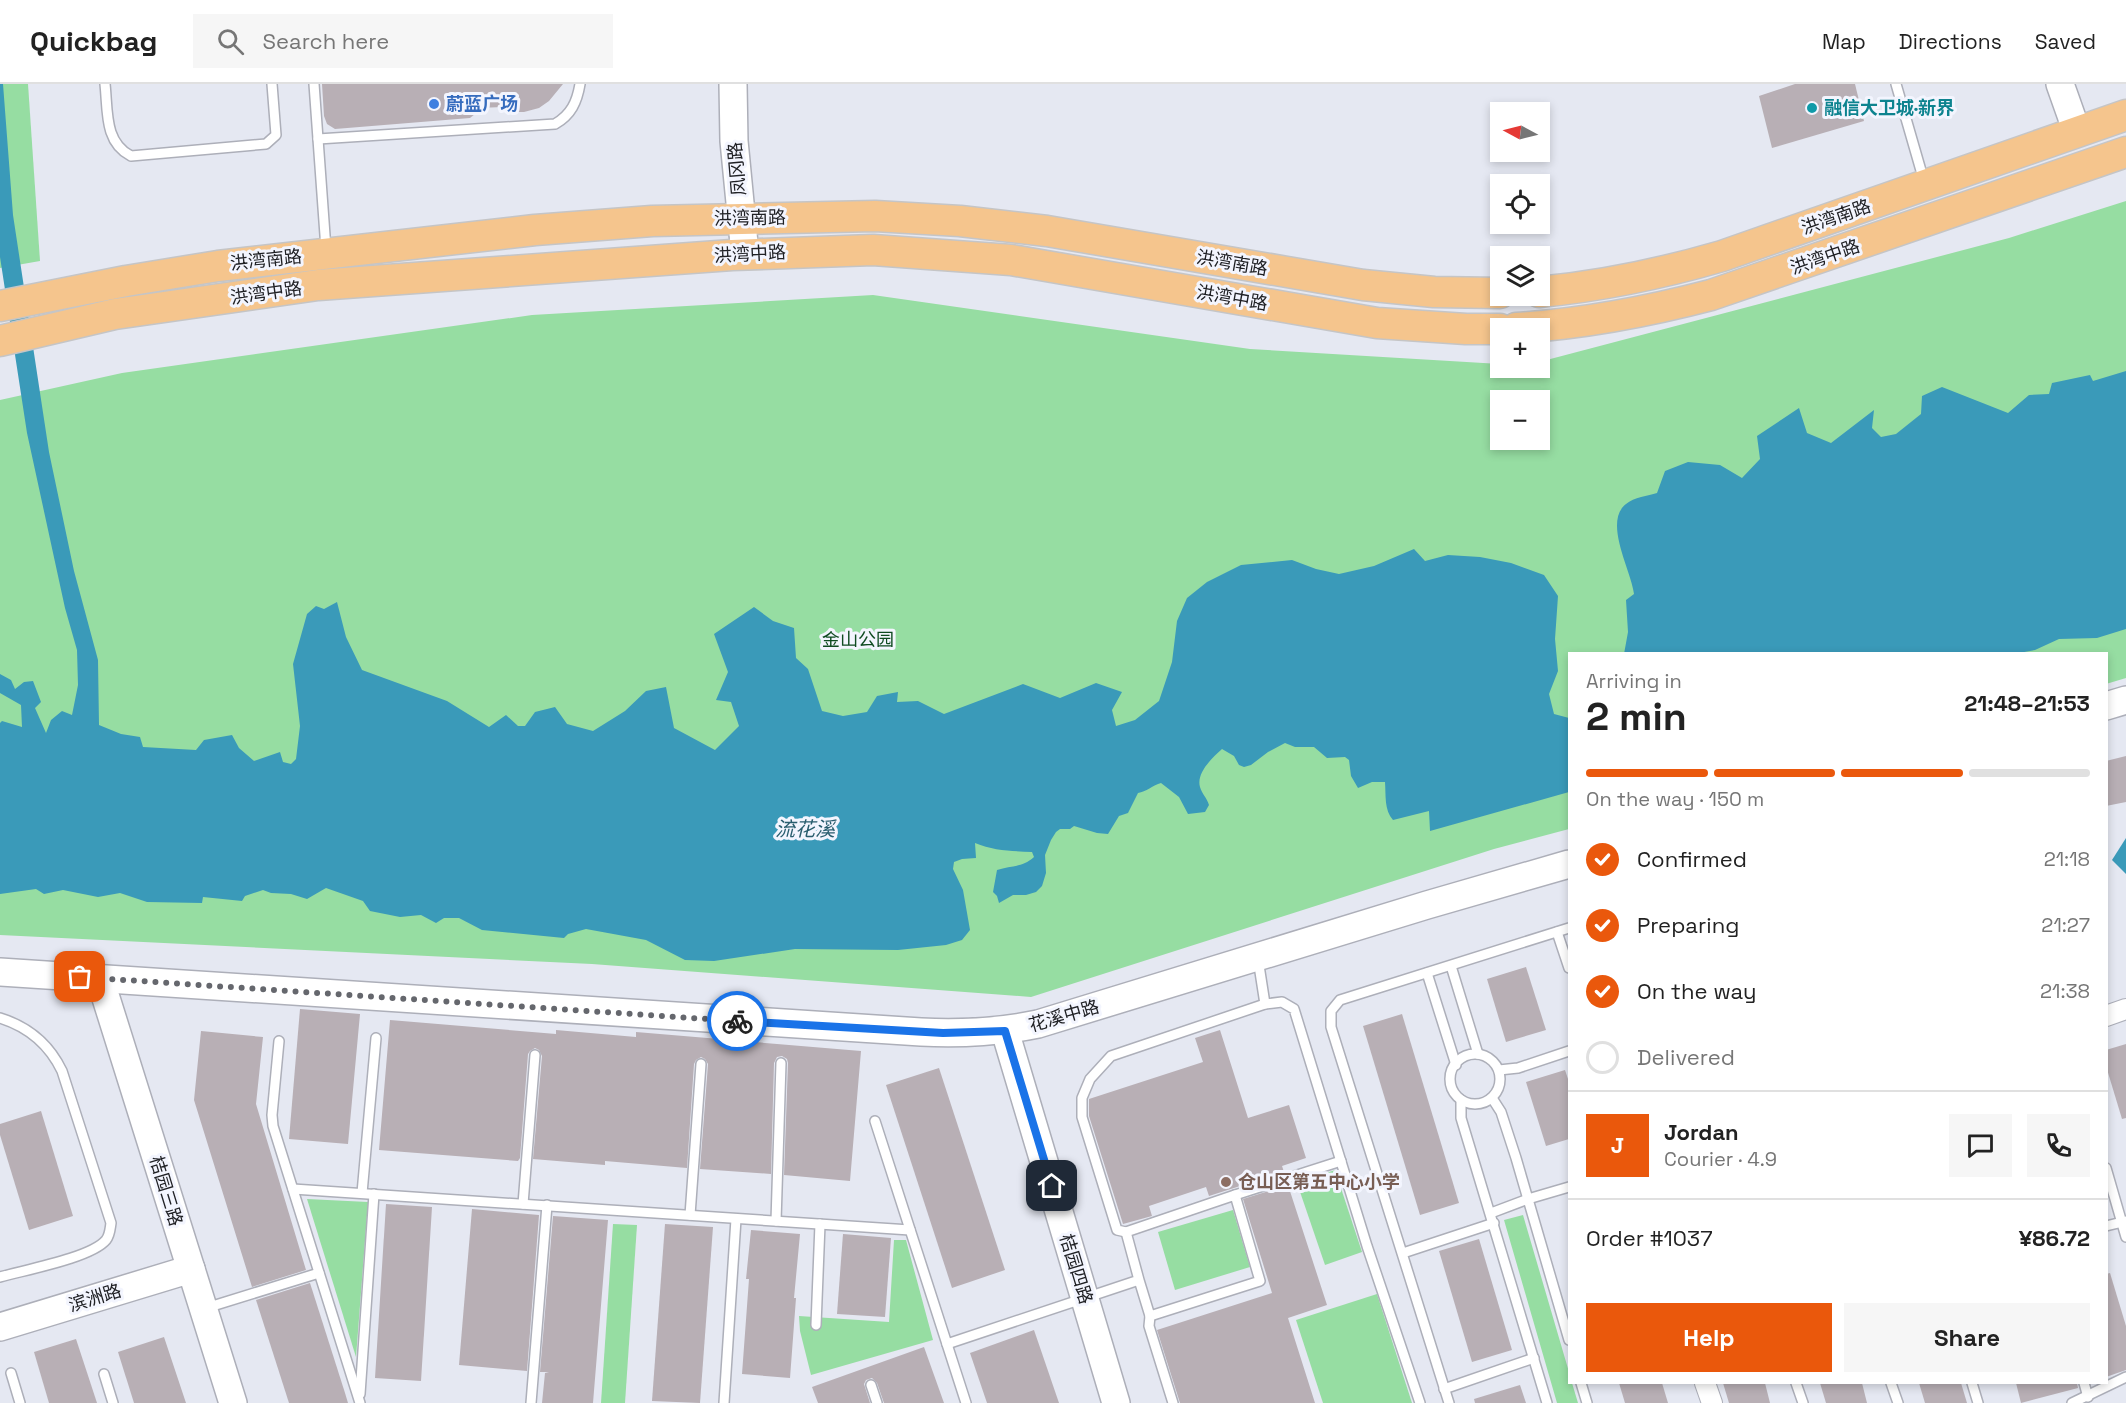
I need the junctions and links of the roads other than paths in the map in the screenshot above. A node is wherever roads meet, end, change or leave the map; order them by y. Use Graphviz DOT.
graph roads {
  1 [pos="105,84"];
  2 [pos="272,84"];
  3 [pos="314,84"];
  4 [pos="580,84"];
  5 [pos="733,84"];
  6 [pos="1896,84"];
  7 [pos="2060,84"];
  8 [pos="2126,115"];
  9 [pos="2077,132"];
  10 [pos="318,139"];
  11 [pos="2126,152"];
  12 [pos="1926,186"];
  13 [pos="741,218"];
  14 [pos="326,254"];
  15 [pos="745,254"];
  16 [pos="1550,291"];
  17 [pos="1490,294"];
  18 [pos="0,306"];
  19 [pos="1550,326"];
  20 [pos="1490,329"];
  21 [pos="0,341"];
  22 [pos="2126,700"];
  23 [pos="2108,705"];
  24 [pos="1568,864"];
  25 [pos="1568,928"];
  26 [pos="1557,932"];
  27 [pos="1257,957"];
  28 [pos="1568,965"];
  29 [pos="1450,966"];
  30 [pos="0,972"];
  31 [pos="1427,973"];
  32 [pos="100,979"];
  33 [pos="1265,1004"];
  34 [pos="2126,1010"];
  35 [pos="2108,1015"];
  36 [pos="0,1018"];
  37 [pos="1005,1031"];
  38 [pos="376,1038"];
  39 [pos="279,1041"];
  40 [pos="1568,1051"];
  41 [pos="1478,1054"];
  42 [pos="536,1055"];
  43 [pos="781,1063"];
  44 [pos="701,1064"];
  45 [pos="1455,1065"];
  46 [pos="1499,1070"];
  47 [pos="1492,1098"];
  48 [pos="1461,1100"];
  49 [pos="875,1121"];
  50 [pos="1341,1161"];
  51 [pos="2108,1174"];
  52 [pos="1568,1187"];
  53 [pos="293,1189"];
  54 [pos="362,1193"];
  55 [pos="374,1194"];
  56 [pos="1235,1195"];
  57 [pos="1528,1199"];
  58 [pos="523,1204"];
  59 [pos="547,1206"];
  60 [pos="1491,1213"];
  61 [pos="690,1215"];
  62 [pos="736,1219"];
  63 [pos="776,1221"];
  64 [pos="2124,1221"];
  65 [pos="1494,1223"];
  66 [pos="820,1224"];
  67 [pos="2108,1225"];
  68 [pos="910,1230"];
  69 [pos="1126,1232"];
  70 [pos="2126,1237"];
  71 [pos="1403,1253"];
  72 [pos="191,1269"];
  73 [pos="319,1273"];
  74 [pos="0,1277"];
  75 [pos="1139,1280"];
  76 [pos="1085,1297"];
  77 [pos="204,1309"];
  78 [pos="1150,1316"];
  79 [pos="816,1325"];
  80 [pos="0,1327"];
  81 [pos="1568,1337"];
  82 [pos="947,1344"];
  83 [pos="1534,1358"];
  84 [pos="11,1374"];
  85 [pos="104,1374"];
  86 [pos="2126,1377"];
  87 [pos="1581,1384"];
  88 [pos="1705,1384"];
  89 [pos="1796,1384"];
  90 [pos="1891,1384"];
  91 [pos="1972,1384"];
  92 [pos="2084,1384"];
  93 [pos="871,1386"];
  94 [pos="1444,1389"];
  95 [pos="2088,1397"];
  96 [pos="360,1401"];
  97 [pos="20,1403"];
  98 [pos="113,1403"];
  99 [pos="233,1403"];
  100 [pos="531,1403"];
  101 [pos="723,1403"];
  102 [pos="877,1403"];
  103 [pos="966,1403"];
  104 [pos="1116,1403"];
  105 [pos="1173,1403"];
  106 [pos="1420,1403"];
  107 [pos="1449,1403"];
  108 [pos="1547,1403"];
  109 [pos="1587,1403"];
  110 [pos="1712,1403"];
  111 [pos="1803,1403"];
  112 [pos="1898,1403"];
  113 [pos="1978,1403"];
  114 [pos="2072,1403"];
  1 -- 2 [label="lane"];
  3 -- 10 [label="lane"];
  4 -- 10 [label="lane"];
  5 -- 13 [label="street, 凤冈路"];
  6 -- 12 [label="lane"];
  7 -- 9 [label="street"];
  8 -- 9 [label="main road, 洪湾南路"];
  9 -- 12 [label="main road, 洪湾南路"];
  10 -- 14 [label="lane"];
  11 -- 19 [label="main road, 洪湾中路"];
  12 -- 16 [label="main road, 洪湾南路"];
  13 -- 14 [label="main road, 洪湾南路"];
  13 -- 15 [label="street, 凤冈路"];
  13 -- 17 [label="main road, 洪湾南路"];
  14 -- 18 [label="main road, 洪湾南路"];
  15 -- 20 [label="main road, 洪湾中路"];
  15 -- 21 [label="main road, 洪湾中路"];
  22 -- 23 [label="street"];
  24 -- 27 [label="street, 花溪中路"];
  25 -- 26 [label="lane"];
  26 -- 28 [label="lane"];
  26 -- 29 [label="lane"];
  27 -- 33 [label="lane"];
  27 -- 37 [label="street, 花溪中路"];
  29 -- 31 [label="lane"];
  29 -- 41 [label="lane"];
  30 -- 32 [label="street, 花溪中路"];
  31 -- 45 [label="lane"];
  31 -- 71 [label="lane"];
  32 -- 37 [label="street, 花溪中路"];
  32 -- 72 [label="street, 桔园三路"];
  33 -- 50 [label="lane"];
  33 -- 69 [label="lane"];
  34 -- 35 [label="street"];
  36 -- 74 [label="lane"];
  37 -- 76 [label="street, 桔园四路"];
  38 -- 54 [label="lane"];
  39 -- 53 [label="lane"];
  40 -- 46 [label="lane"];
  41 -- 45 [label="lane"];
  41 -- 46 [label="lane"];
  42 -- 58 [label="lane"];
  43 -- 63 [label="lane"];
  44 -- 61 [label="lane"];
  45 -- 48 [label="lane"];
  46 -- 47 [label="lane"];
  47 -- 48 [label="lane"];
  47 -- 57 [label="lane"];
  48 -- 60 [label="lane"];
  49 -- 68 [label="lane"];
  50 -- 56 [label="lane"];
  50 -- 106 [label="lane"];
  51 -- 64 [label="lane"];
  52 -- 57 [label="lane"];
  53 -- 54 [label="lane"];
  53 -- 73 [label="lane"];
  54 -- 55 [label="lane"];
  55 -- 58 [label="lane"];
  55 -- 96 [label="lane"];
  56 -- 69 [label="lane"];
  56 -- 78 [label="lane"];
  57 -- 60 [label="lane"];
  57 -- 81 [label="lane"];
  58 -- 59 [label="lane"];
  59 -- 61 [label="lane"];
  59 -- 100 [label="lane"];
  60 -- 65 [label="lane"];
  61 -- 62 [label="lane"];
  62 -- 63 [label="lane"];
  62 -- 101 [label="lane"];
  63 -- 66 [label="lane"];
  64 -- 67 [label="lane"];
  64 -- 70 [label="lane"];
  65 -- 71 [label="lane"];
  65 -- 83 [label="lane"];
  66 -- 68 [label="lane"];
  66 -- 79 [label="lane"];
  68 -- 82 [label="lane"];
  69 -- 75 [label="lane"];
  71 -- 94 [label="lane"];
  72 -- 77 [label="street, 桔园三路"];
  72 -- 80 [label="street, 滨洲路"];
  73 -- 77 [label="lane"];
  73 -- 96 [label="lane"];
  75 -- 76 [label="lane"];
  75 -- 78 [label="lane"];
  76 -- 82 [label="lane"];
  76 -- 104 [label="street, 桔园四路"];
  77 -- 99 [label="street, 桔园三路"];
  78 -- 105 [label="lane"];
  82 -- 103 [label="lane"];
  83 -- 94 [label="lane"];
  83 -- 108 [label="lane"];
  84 -- 97 [label="lane"];
  85 -- 98 [label="lane"];
  86 -- 95 [label="lane"];
  87 -- 109 [label="lane"];
  88 -- 110 [label="street"];
  89 -- 111 [label="lane"];
  90 -- 112 [label="lane"];
  91 -- 113 [label="lane"];
  92 -- 95 [label="lane"];
  93 -- 102 [label="lane"];
  94 -- 107 [label="lane"];
  95 -- 114 [label="lane"];
}
